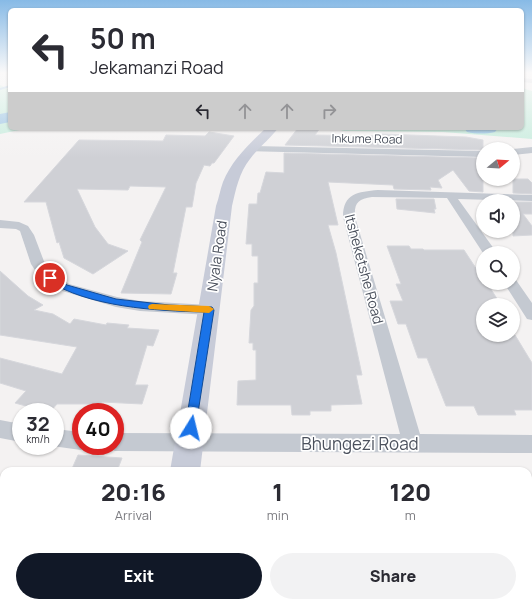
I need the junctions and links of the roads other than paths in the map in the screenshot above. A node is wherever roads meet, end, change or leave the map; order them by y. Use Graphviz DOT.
graph roads {
  1 [pos="270,130"];
  2 [pos="251,149"];
  3 [pos="532,150"];
  4 [pos="520,151"];
  5 [pos="476,154"];
  6 [pos="452,196"];
  7 [pos="532,198"];
  8 [pos="0,224"];
  9 [pos="485,246"];
  10 [pos="516,290"];
  11 [pos="209,310"];
  12 [pos="532,315"];
  13 [pos="0,429"];
  14 [pos="12,431"];
  15 [pos="124,442"];
  16 [pos="188,443"];
  17 [pos="413,444"];
  18 [pos="532,444"];
  19 [pos="185,467"];
  1 -- 2 [label="street, Nyala Road"];
  2 -- 5 [label="street, Inkume Road"];
  2 -- 11 [label="street, Nyala Road"];
  3 -- 4 [label="street"];
  6 -- 7 [label="street, Itsheketshe Road"];
  6 -- 9 [label="street"];
  6 -- 17 [label="street, Itsheketshe Road"];
  8 -- 11 [label="street"];
  10 -- 12 [label="street"];
  11 -- 16 [label="street, Nyala Road"];
  13 -- 14 [label="street"];
  15 -- 16 [label="street, Bhungezi Road"];
  16 -- 17 [label="street, Bhungezi Road"];
  16 -- 19 [label="street, Nyala Road"];
  17 -- 18 [label="street, Bhungezi Road"];
}
